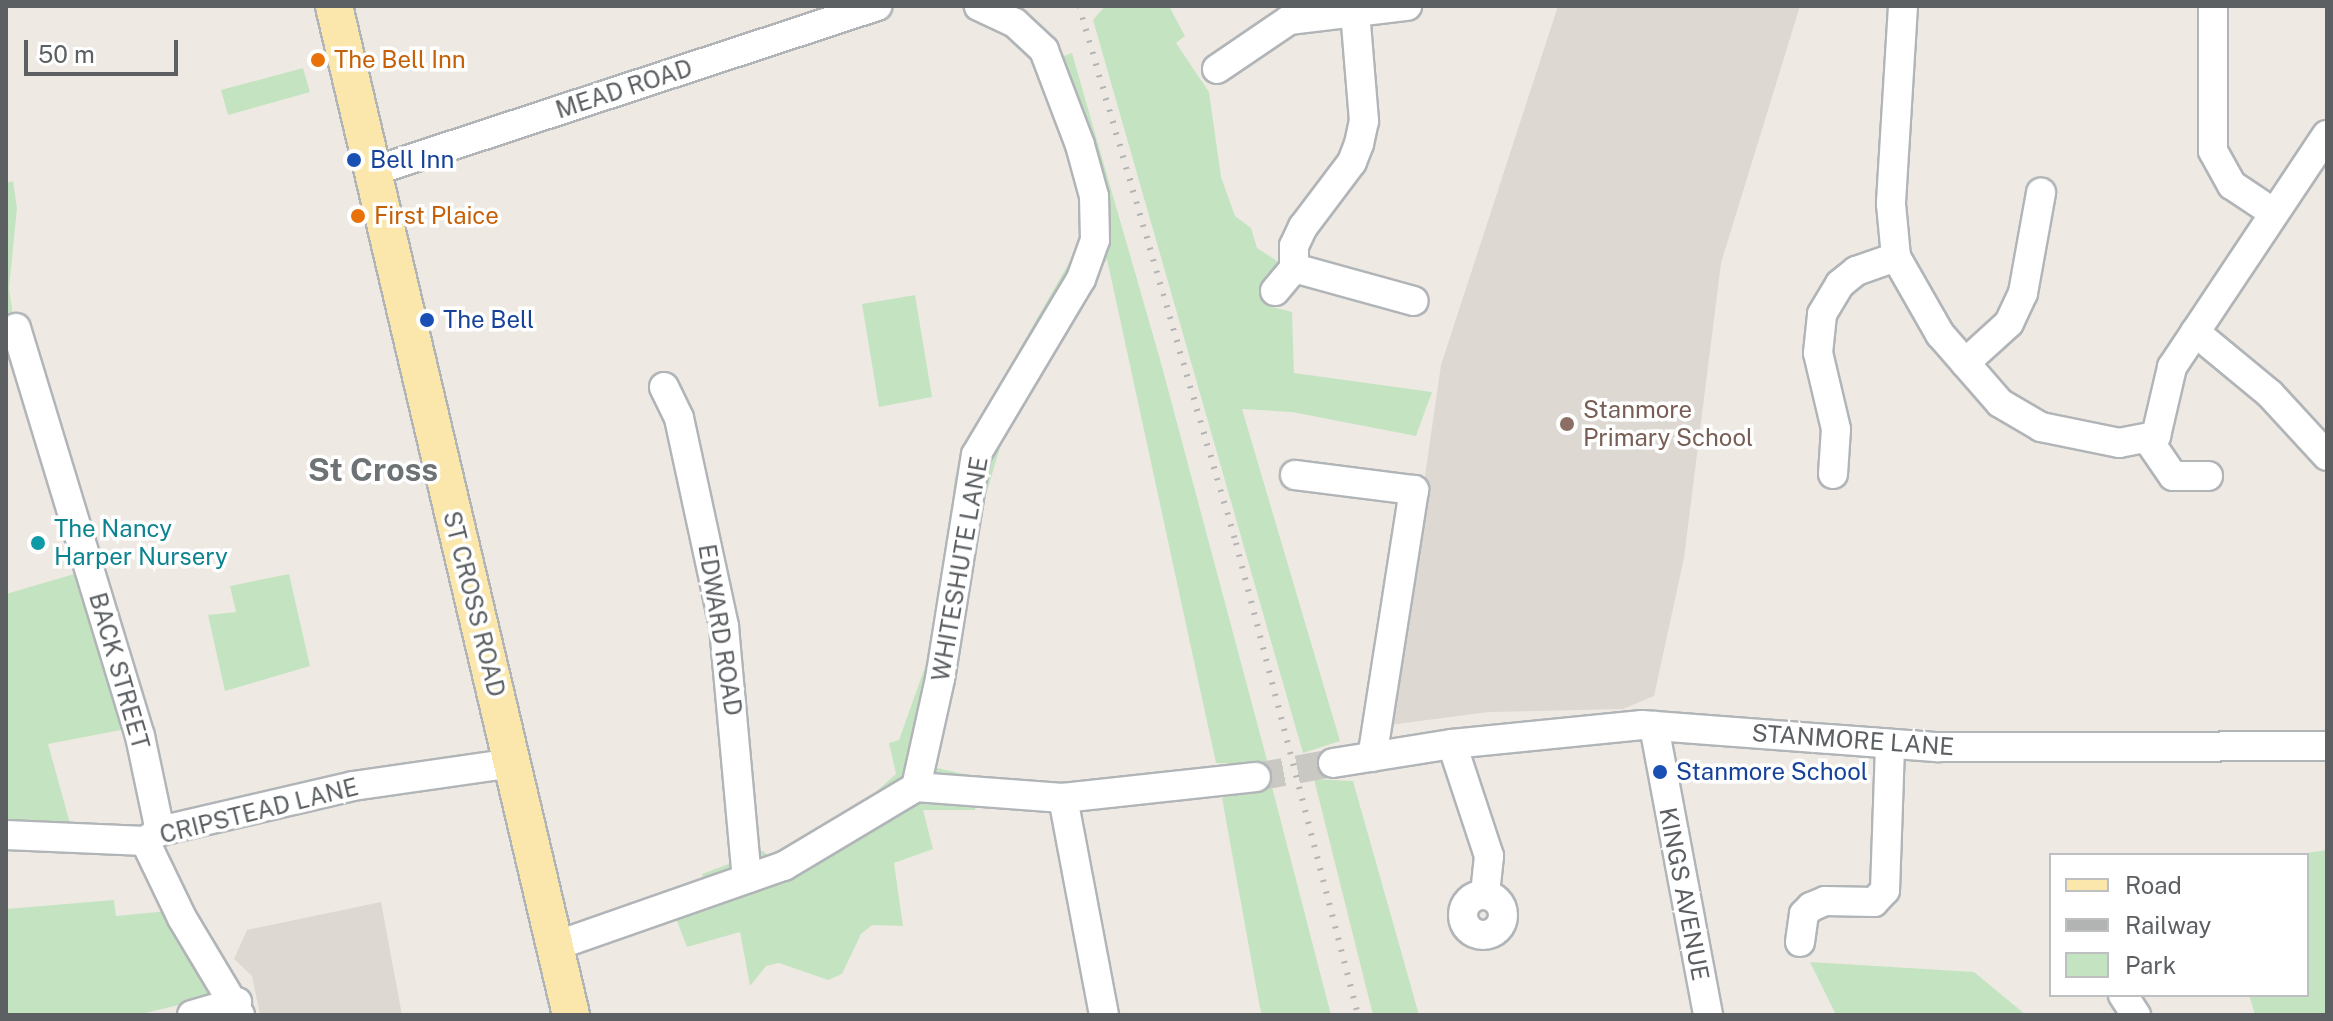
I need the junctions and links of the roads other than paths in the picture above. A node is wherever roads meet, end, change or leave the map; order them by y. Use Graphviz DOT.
graph roads {
  1 [pos="334,6"];
  2 [pos="979,6"];
  3 [pos="1407,6"];
  4 [pos="1903,6"];
  5 [pos="2213,6"];
  6 [pos="871,7"];
  7 [pos="1355,12"];
  8 [pos="1217,69"];
  9 [pos="2327,135"];
  10 [pos="371,172"];
  11 [pos="2041,193"];
  12 [pos="2271,211"];
  13 [pos="1896,257"];
  14 [pos="1294,268"];
  15 [pos="1275,291"];
  16 [pos="1414,301"];
  17 [pos="16,328"];
  18 [pos="2195,332"];
  19 [pos="1965,363"];
  20 [pos="664,387"];
  21 [pos="2149,441"];
  22 [pos="2327,456"];
  23 [pos="1833,474"];
  24 [pos="1295,475"];
  25 [pos="2208,476"];
  26 [pos="1654,726"];
  27 [pos="1452,744"];
  28 [pos="1890,744"];
  29 [pos="2327,746"];
  30 [pos="1372,757"];
  31 [pos="512,763"];
  32 [pos="1333,763"];
  33 [pos="1256,777"];
  34 [pos="916,787"];
  35 [pos="1063,798"];
  36 [pos="6,835"];
  37 [pos="153,836"];
  38 [pos="747,878"];
  39 [pos="1485,895"];
  40 [pos="1800,942"];
  41 [pos="558,945"];
  42 [pos="2124,997"];
  43 [pos="238,1008"];
  44 [pos="192,1015"];
  45 [pos="571,1015"];
  46 [pos="1104,1015"];
  47 [pos="1708,1015"];
  48 [pos="2136,1015"];
  1 -- 10 [label="main road, ST CROSS ROAD"];
  2 -- 34 [label="street, WHITESHUTE LANE"];
  3 -- 7 [label="street"];
  4 -- 13 [label="street"];
  5 -- 12 [label="street"];
  6 -- 10 [label="street, MEAD ROAD"];
  7 -- 8 [label="street"];
  7 -- 14 [label="street"];
  9 -- 12 [label="street"];
  10 -- 31 [label="main road, ST CROSS ROAD"];
  11 -- 19 [label="street"];
  12 -- 18 [label="street"];
  13 -- 19 [label="street"];
  13 -- 23 [label="street"];
  14 -- 15 [label="street"];
  14 -- 16 [label="street"];
  17 -- 37 [label="street, BACK STREET"];
  18 -- 21 [label="street"];
  18 -- 22 [label="street"];
  19 -- 21 [label="street"];
  20 -- 38 [label="street, EDWARD ROAD"];
  21 -- 25 [label="street"];
  24 -- 30 [label="street"];
  26 -- 27 [label="street, STANMORE LANE"];
  26 -- 28 [label="street, STANMORE LANE"];
  26 -- 47 [label="street, KINGS AVENUE"];
  27 -- 30 [label="street, STANMORE LANE"];
  27 -- 39 [label="street"];
  28 -- 29 [label="street, STANMORE LANE"];
  28 -- 40 [label="street"];
  30 -- 32 [label="street, STANMORE LANE"];
  31 -- 37 [label="street, CRIPSTEAD LANE"];
  31 -- 41 [label="main road, ST CROSS ROAD"];
  33 -- 35 [label="street"];
  34 -- 35 [label="street"];
  34 -- 38 [label="street"];
  35 -- 46 [label="street"];
  36 -- 37 [label="street, CRIPSTEAD LANE"];
  37 -- 43 [label="street, BACK STREET"];
  38 -- 41 [label="street"];
  41 -- 45 [label="main road, ST CROSS ROAD"];
  42 -- 48 [label="street"];
  43 -- 44 [label="street"];
}
